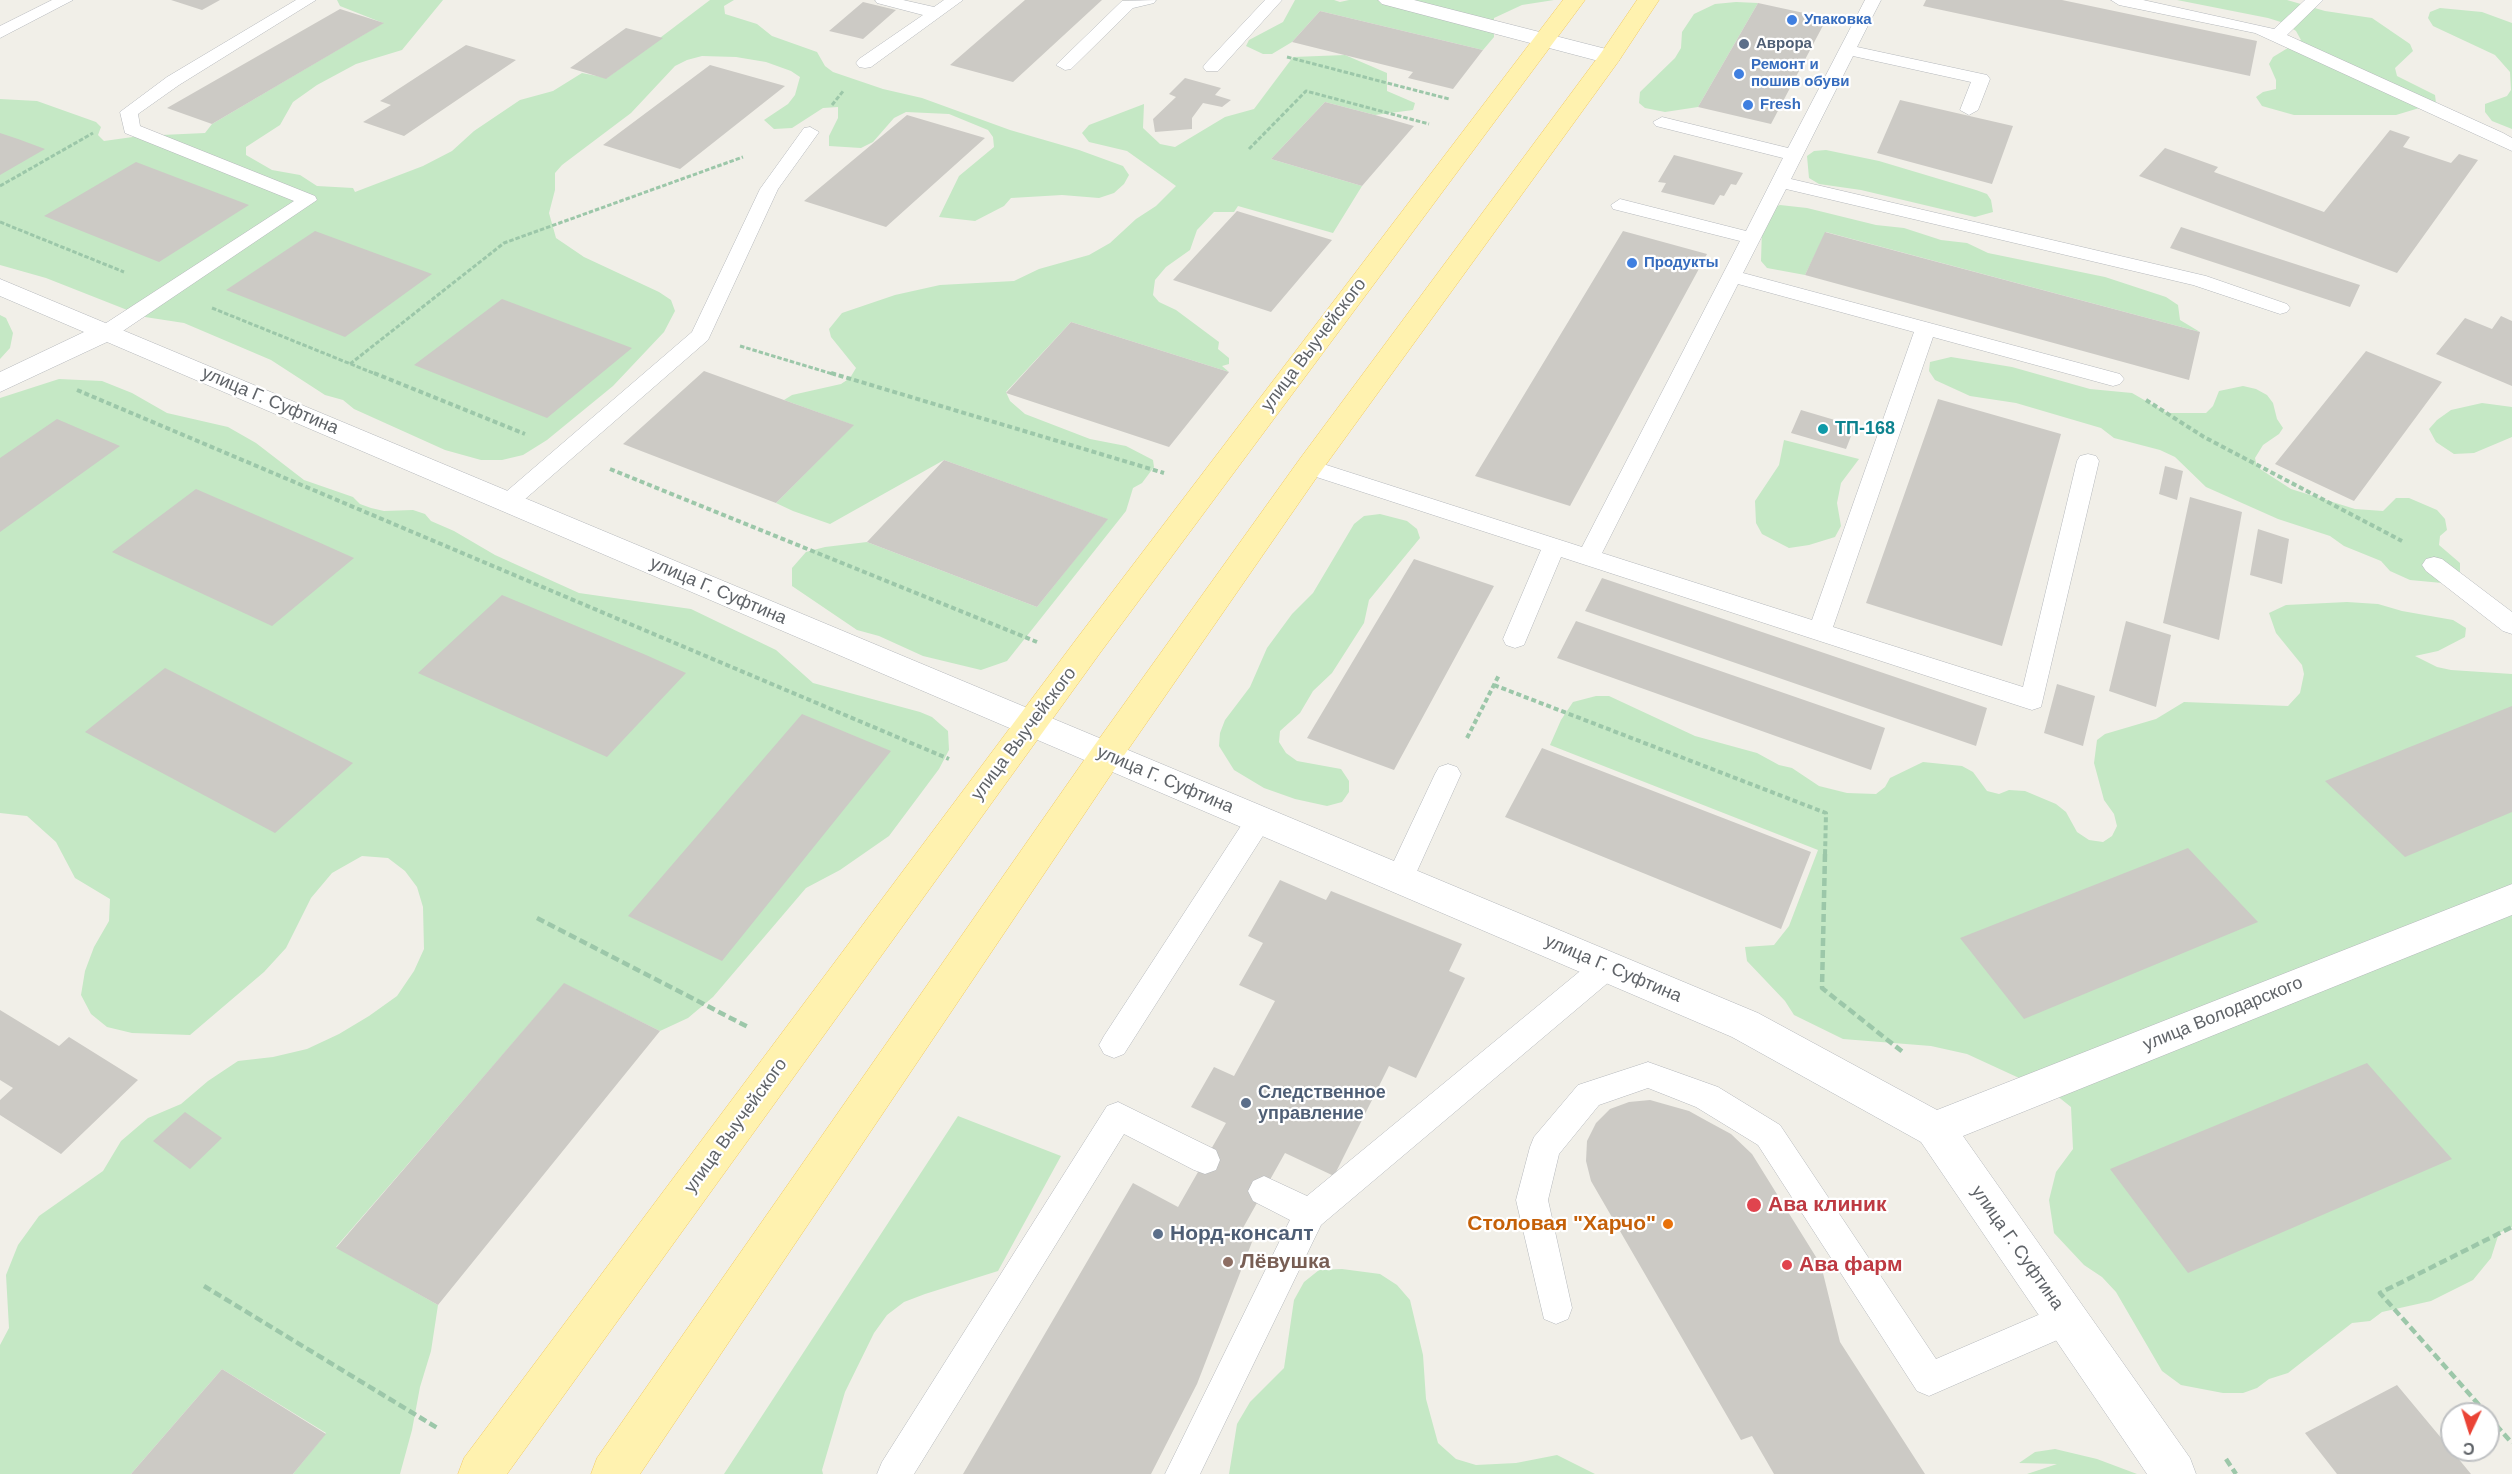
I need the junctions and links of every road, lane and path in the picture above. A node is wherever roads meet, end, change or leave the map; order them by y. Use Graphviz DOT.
graph roads {
  1 [pos="65,0"];
  2 [pos="308,0"];
  3 [pos="883,0"];
  4 [pos="955,0"];
  5 [pos="1148,0"];
  6 [pos="1274,0"];
  7 [pos="1389,0"];
  8 [pos="1574,0"];
  9 [pos="1648,0"];
  10 [pos="1873,0"];
  11 [pos="2119,0"];
  12 [pos="2315,0"];
  13 [pos="937,13"];
  14 [pos="0,33"];
  15 [pos="2276,36"];
  16 [pos="1532,37"];
  17 [pos="1848,50"];
  18 [pos="1287,57"];
  19 [pos="1610,57"];
  20 [pos="865,63"];
  21 [pos="1065,65"];
  22 [pos="1212,67"];
  23 [pos="1456,100"];
  24 [pos="1969,111"];
  25 [pos="129,112"];
  26 [pos="1662,122"];
  27 [pos="1436,126"];
  28 [pos="810,132"];
  29 [pos="2512,146"];
  30 [pos="1249,149"];
  31 [pos="1794,155"];
  32 [pos="1780,182"];
  33 [pos="0,186"];
  34 [pos="1620,205"];
  35 [pos="1752,238"];
  36 [pos="1732,276"];
  37 [pos="0,287"];
  38 [pos="2280,308"];
  39 [pos="1926,328"];
  40 [pos="107,332"];
  41 [pos="701,335"];
  42 [pos="350,364"];
  43 [pos="28,370"];
  44 [pos="2113,379"];
  45 [pos="0,383"];
  46 [pos="2088,461"];
  47 [pos="1309,466"];
  48 [pos="1168,474"];
  49 [pos="508,502"];
  50 [pos="1554,547"];
  51 [pos="1590,556"];
  52 [pos="2434,565"];
  53 [pos="2512,625"];
  54 [pos="1820,631"];
  55 [pos="1515,639"];
  56 [pos="1494,685"];
  57 [pos="1032,723"];
  58 [pos="1106,755"];
  59 [pos="958,763"];
  60 [pos="1448,774"];
  61 [pos="1259,820"];
  62 [pos="1399,879"];
  63 [pos="2512,899"];
  64 [pos="537,918"];
  65 [pos="1606,967"];
  66 [pos="752,1028"];
  67 [pos="1114,1045"];
  68 [pos="1913,1061"];
  69 [pos="1935,1129"];
  70 [pos="1205,1160"];
  71 [pos="1264,1191"];
  72 [pos="1310,1214"];
  73 [pos="2512,1227"];
  74 [pos="204,1286"];
  75 [pos="1556,1308"];
  76 [pos="2066,1319"];
  77 [pos="2476,1402"];
  78 [pos="439,1430"];
  79 [pos="2500,1430"];
  80 [pos="2512,1443"];
  81 [pos="2223,1455"];
  82 [pos="480,1474"];
  83 [pos="613,1474"];
  84 [pos="894,1474"];
  85 [pos="1182,1474"];
  86 [pos="2174,1474"];
  87 [pos="2236,1474"];
  1 -- 14 [label="lane"];
  2 -- 25 [label="lane"];
  3 -- 13 [label="lane"];
  4 -- 13 [label="lane"];
  5 -- 21 [label="lane"];
  6 -- 22 [label="lane"];
  7 -- 16 [label="street"];
  8 -- 16 [label="main road, улица Выучейского"];
  9 -- 19 [label="main road"];
  10 -- 17 [label="lane"];
  11 -- 15 [label="lane"];
  12 -- 15 [label="lane"];
  13 -- 20 [label="lane"];
  15 -- 29 [label="lane"];
  16 -- 19 [label="street"];
  16 -- 57 [label="main road, улица Выучейского"];
  17 -- 24 [label="lane"];
  17 -- 31 [label="lane"];
  18 -- 23 [label="path"];
  19 -- 47 [label="main road"];
  20 -- 28 [label="path"];
  25 -- 33 [label="path"];
  25 -- 40 [label="lane"];
  26 -- 31 [label="lane"];
  27 -- 30 [label="path"];
  28 -- 41 [label="lane"];
  28 -- 42 [label="path"];
  31 -- 32 [label="lane"];
  32 -- 35 [label="lane"];
  32 -- 38 [label="lane"];
  34 -- 35 [label="lane"];
  35 -- 36 [label="lane"];
  36 -- 39 [label="lane"];
  36 -- 51 [label="lane"];
  37 -- 40 [label="street, улица Г. Суфтина"];
  39 -- 44 [label="lane"];
  39 -- 54 [label="lane"];
  40 -- 43 [label="street"];
  40 -- 49 [label="street, улица Г. Суфтина"];
  41 -- 48 [label="path"];
  41 -- 49 [label="lane"];
  43 -- 45 [label="street"];
  43 -- 59 [label="path"];
  44 -- 52 [label="path"];
  46 -- 54 [label="lane"];
  47 -- 50 [label="lane"];
  47 -- 58 [label="main road"];
  49 -- 57 [label="street, улица Г. Суфтина"];
  50 -- 51 [label="lane"];
  50 -- 55 [label="lane"];
  51 -- 54 [label="lane"];
  52 -- 53 [label="lane"];
  55 -- 56 [label="path"];
  56 -- 60 [label="path"];
  56 -- 68 [label="path"];
  57 -- 58 [label="street, улица Г. Суфтина"];
  57 -- 82 [label="main road, улица Выучейского"];
  58 -- 61 [label="street, улица Г. Суфтина"];
  58 -- 83 [label="main road"];
  60 -- 62 [label="lane"];
  61 -- 62 [label="street, улица Г. Суфтина"];
  61 -- 67 [label="lane"];
  62 -- 65 [label="street, улица Г. Суфтина"];
  63 -- 69 [label="street, улица Володарского"];
  64 -- 66 [label="path"];
  65 -- 69 [label="street, улица Г. Суфтина"];
  65 -- 72 [label="lane"];
  69 -- 76 [label="street, улица Г. Суфтина"];
  70 -- 84 [label="lane"];
  71 -- 72 [label="lane"];
  72 -- 85 [label="lane"];
  73 -- 77 [label="path"];
  74 -- 78 [label="path"];
  75 -- 76 [label="lane"];
  76 -- 86 [label="street, улица Г. Суфтина"];
  79 -- 80 [label="path"];
  81 -- 87 [label="path"];
}
